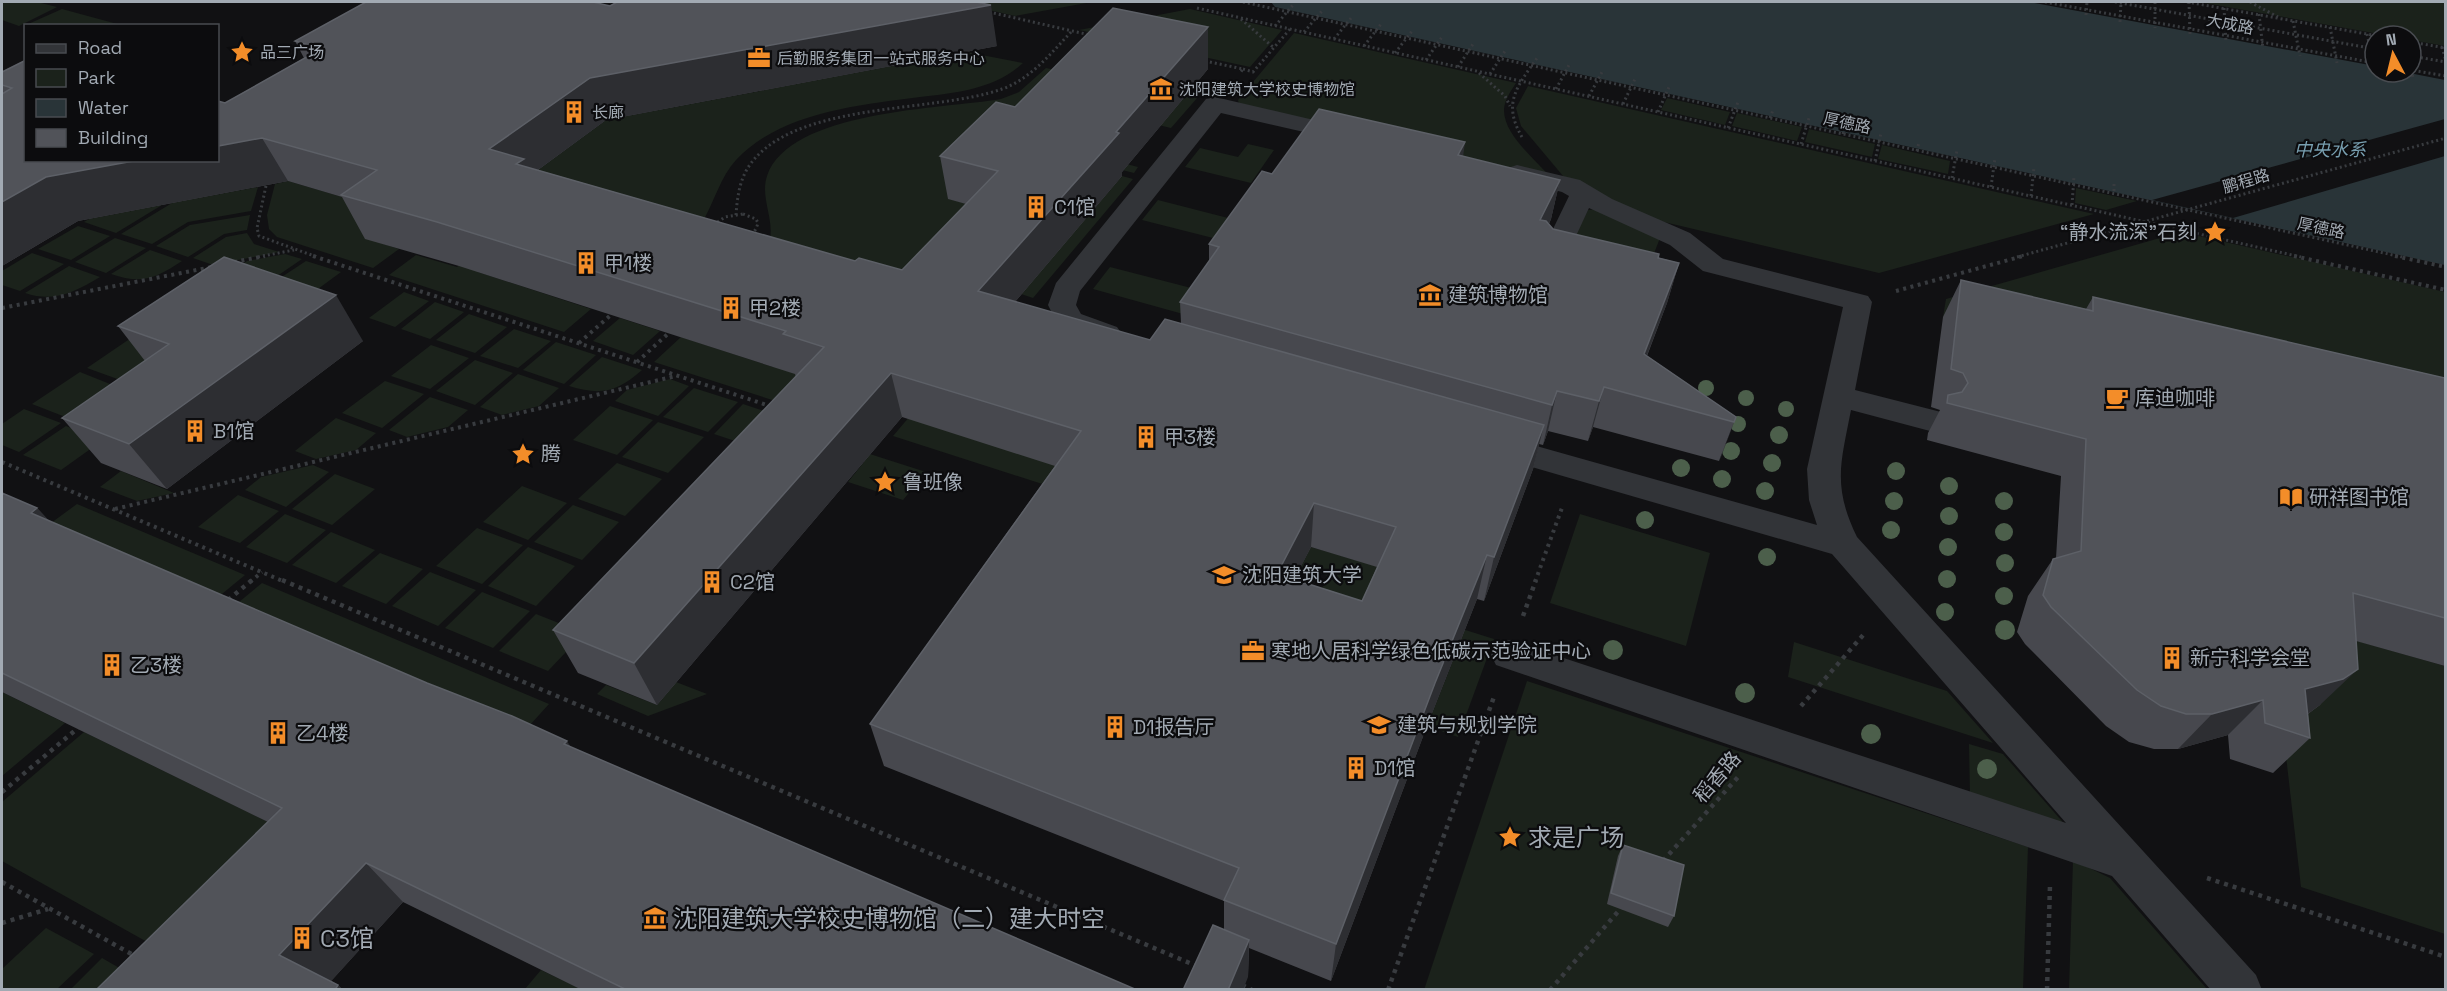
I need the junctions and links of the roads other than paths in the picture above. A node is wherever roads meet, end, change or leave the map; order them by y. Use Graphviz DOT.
graph roads {
  1 [pos="1376,141"];
  2 [pos="1491,167"];
  3 [pos="1577,189"];
  4 [pos="1552,258"];
  5 [pos="1131,340"];
  6 [pos="1838,396"];
  7 [pos="1930,420"];
  8 [pos="1465,437"];
  9 [pos="1844,545"];
  10 [pos="1509,654"];
  11 [pos="2126,861"];
  12 [pos="2240,990"];
  1 -- 5 [label="lane"];
  2 -- 3 [label="lane"];
  3 -- 4 [label="lane"];
  3 -- 6 [label="lane"];
  6 -- 7 [label="lane"];
  6 -- 9 [label="lane"];
  8 -- 9 [label="lane"];
  9 -- 11 [label="lane"];
  10 -- 11 [label="lane"];
  11 -- 12 [label="lane"];
}
